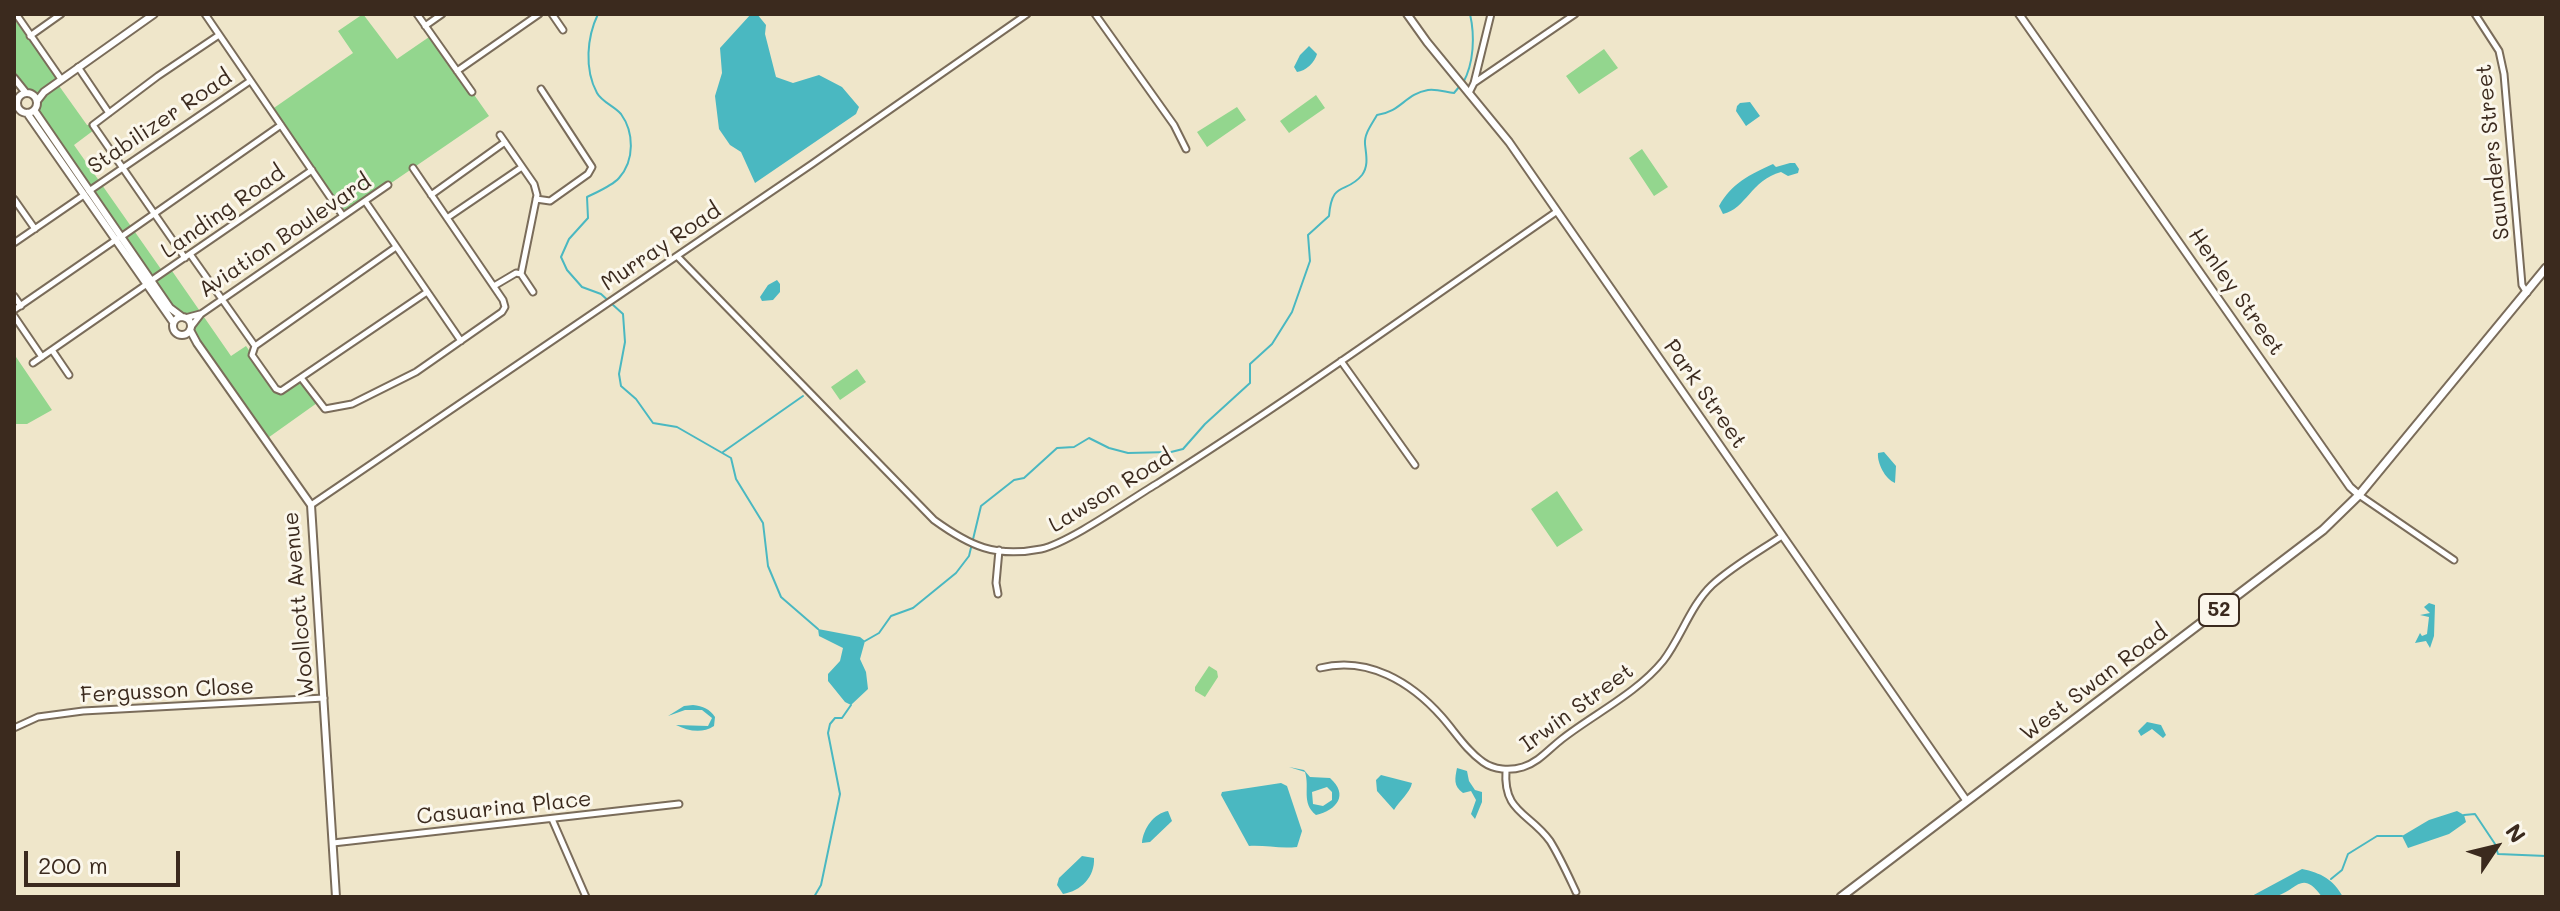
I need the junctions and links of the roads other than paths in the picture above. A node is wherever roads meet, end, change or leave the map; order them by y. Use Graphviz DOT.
graph roads {
  1 [pos="16,14"];
  2 [pos="61,14"];
  3 [pos="154,14"];
  4 [pos="205,14"];
  5 [pos="417,14"];
  6 [pos="442,14"];
  7 [pos="539,14"];
  8 [pos="552,14"];
  9 [pos="1027,14"];
  10 [pos="1095,14"];
  11 [pos="1407,14"];
  12 [pos="1491,14"];
  13 [pos="1575,14"];
  14 [pos="2019,14"];
  15 [pos="2475,14"];
  16 [pos="425,26"];
  17 [pos="563,30"];
  18 [pos="219,35"];
  19 [pos="30,36"];
  20 [pos="78,67"];
  21 [pos="457,71"];
  22 [pos="14,78"];
  23 [pos="61,79"];
  24 [pos="250,80"];
  25 [pos="1474,83"];
  26 [pos="14,89"];
  27 [pos="541,89"];
  28 [pos="472,92"];
  29 [pos="1468,94"];
  30 [pos="32,96"];
  31 [pos="24,108"];
  32 [pos="109,113"];
  33 [pos="281,125"];
  34 [pos="500,135"];
  35 [pos="505,142"];
  36 [pos="1186,149"];
  37 [pos="522,167"];
  38 [pos="121,168"];
  39 [pos="413,168"];
  40 [pos="312,170"];
  41 [pos="388,185"];
  42 [pos="87,192"];
  43 [pos="431,195"];
  44 [pos="14,199"];
  45 [pos="536,199"];
  46 [pos="365,201"];
  47 [pos="1556,212"];
  48 [pos="154,213"];
  49 [pos="343,216"];
  50 [pos="447,218"];
  51 [pos="35,229"];
  52 [pos="119,238"];
  53 [pos="14,243"];
  54 [pos="396,247"];
  55 [pos="188,256"];
  56 [pos="677,256"];
  57 [pos="2546,268"];
  58 [pos="521,274"];
  59 [pos="150,282"];
  60 [pos="494,286"];
  61 [pos="427,292"];
  62 [pos="533,292"];
  63 [pos="2527,293"];
  64 [pos="14,296"];
  65 [pos="222,299"];
  66 [pos="21,306"];
  67 [pos="14,313"];
  68 [pos="201,314"];
  69 [pos="183,317"];
  70 [pos="173,322"];
  71 [pos="188,331"];
  72 [pos="461,341"];
  73 [pos="255,346"];
  74 [pos="52,350"];
  75 [pos="42,357"];
  76 [pos="1341,361"];
  77 [pos="33,363"];
  78 [pos="69,375"];
  79 [pos="302,379"];
  80 [pos="1415,465"];
  81 [pos="2359,495"];
  82 [pos="311,505"];
  83 [pos="1782,536"];
  84 [pos="999,550"];
  85 [pos="2454,560"];
  86 [pos="998,594"];
  87 [pos="1320,668"];
  88 [pos="325,698"];
  89 [pos="14,728"];
  90 [pos="1506,770"];
  91 [pos="1966,800"];
  92 [pos="679,804"];
  93 [pos="552,819"];
  94 [pos="333,843"];
  95 [pos="1576,892"];
  96 [pos="336,897"];
  97 [pos="586,897"];
  98 [pos="1841,897"];
  1 -- 19 [label="street"];
  2 -- 19 [label="street"];
  3 -- 20 [label="street"];
  4 -- 18 [label="street"];
  5 -- 16 [label="street"];
  6 -- 16 [label="street"];
  7 -- 21 [label="street"];
  8 -- 17 [label="street"];
  9 -- 56 [label="street, Murray Road"];
  10 -- 36 [label="street"];
  11 -- 29 [label="street, Park Street"];
  12 -- 25 [label="street"];
  13 -- 25 [label="street"];
  14 -- 81 [label="street, Henley Street"];
  15 -- 63 [label="street, Saunders Street"];
  16 -- 21 [label="street"];
  18 -- 24 [label="street"];
  18 -- 32 [label="street"];
  19 -- 23 [label="street"];
  20 -- 23 [label="street"];
  20 -- 32 [label="street"];
  21 -- 28 [label="street"];
  22 -- 30 [label="street"];
  23 -- 30 [label="street"];
  24 -- 33 [label="street"];
  24 -- 38 [label="street, Stabilizer Road"];
  25 -- 29 [label="street"];
  26 -- 31 [label="street, Woollcott Avenue"];
  27 -- 45 [label="street"];
  29 -- 47 [label="street, Park Street"];
  30 -- 31 [label="street"];
  30 -- 31 [label="street"];
  31 -- 42 [label="street, Woollcott Avenue"];
  32 -- 38 [label="street"];
  33 -- 40 [label="street"];
  33 -- 48 [label="street"];
  34 -- 35 [label="street"];
  35 -- 37 [label="street"];
  35 -- 43 [label="street"];
  37 -- 45 [label="street"];
  37 -- 50 [label="street"];
  38 -- 42 [label="street, Stabilizer Road"];
  38 -- 48 [label="street"];
  39 -- 43 [label="street"];
  40 -- 49 [label="street"];
  40 -- 55 [label="street, Landing Road"];
  41 -- 46 [label="street, Aviation Boulevard"];
  42 -- 51 [label="street, Stabilizer Road"];
  42 -- 52 [label="street, Woollcott Avenue"];
  43 -- 50 [label="street"];
  44 -- 51 [label="street"];
  45 -- 58 [label="street"];
  46 -- 49 [label="street, Aviation Boulevard"];
  46 -- 54 [label="street"];
  47 -- 76 [label="street, Lawson Road"];
  47 -- 83 [label="street, Park Street"];
  48 -- 52 [label="street"];
  48 -- 55 [label="street"];
  49 -- 65 [label="street, Aviation Boulevard"];
  50 -- 60 [label="street"];
  51 -- 53 [label="street, Stabilizer Road"];
  52 -- 59 [label="street, Woollcott Avenue"];
  52 -- 66 [label="street"];
  54 -- 61 [label="street"];
  54 -- 73 [label="street"];
  55 -- 59 [label="street, Landing Road"];
  55 -- 65 [label="street"];
  56 -- 82 [label="street, Murray Road"];
  56 -- 84 [label="street, Lawson Road"];
  57 -- 63 [label="main road, West Swan Road / 52"];
  58 -- 60 [label="street"];
  58 -- 62 [label="street"];
  59 -- 69 [label="street, Woollcott Avenue"];
  59 -- 70 [label="street, Woollcott Avenue"];
  59 -- 74 [label="street, Landing Road"];
  60 -- 72 [label="street"];
  61 -- 72 [label="street"];
  61 -- 79 [label="street"];
  63 -- 81 [label="main road, West Swan Road / 52"];
  64 -- 66 [label="street"];
  65 -- 68 [label="street, Aviation Boulevard"];
  65 -- 73 [label="street"];
  66 -- 67 [label="street"];
  67 -- 75 [label="street"];
  68 -- 69 [label="street, Aviation Boulevard"];
  68 -- 71 [label="street, Aviation Boulevard"];
  69 -- 70 [label="street"];
  69 -- 71 [label="street, Woollcott Avenue"];
  70 -- 71 [label="street, Woollcott Avenue"];
  71 -- 82 [label="street, Woollcott Avenue"];
  72 -- 79 [label="street"];
  73 -- 79 [label="street"];
  74 -- 75 [label="street, Landing Road"];
  74 -- 78 [label="street"];
  75 -- 77 [label="street, Landing Road"];
  76 -- 80 [label="street"];
  76 -- 84 [label="street, Lawson Road"];
  81 -- 85 [label="street, Henley Street"];
  81 -- 91 [label="main road, West Swan Road / 52"];
  82 -- 88 [label="street, Woollcott Avenue"];
  83 -- 90 [label="street, Irwin Street"];
  83 -- 91 [label="street, Park Street"];
  84 -- 86 [label="street"];
  87 -- 90 [label="street, Irwin Street"];
  88 -- 89 [label="street, Fergusson Close"];
  88 -- 94 [label="street, Woollcott Avenue"];
  90 -- 95 [label="street"];
  91 -- 98 [label="main road, West Swan Road / 52"];
  92 -- 93 [label="street, Casuarina Place"];
  93 -- 94 [label="street, Casuarina Place"];
  93 -- 97 [label="street"];
  94 -- 96 [label="street, Woollcott Avenue"];
}
